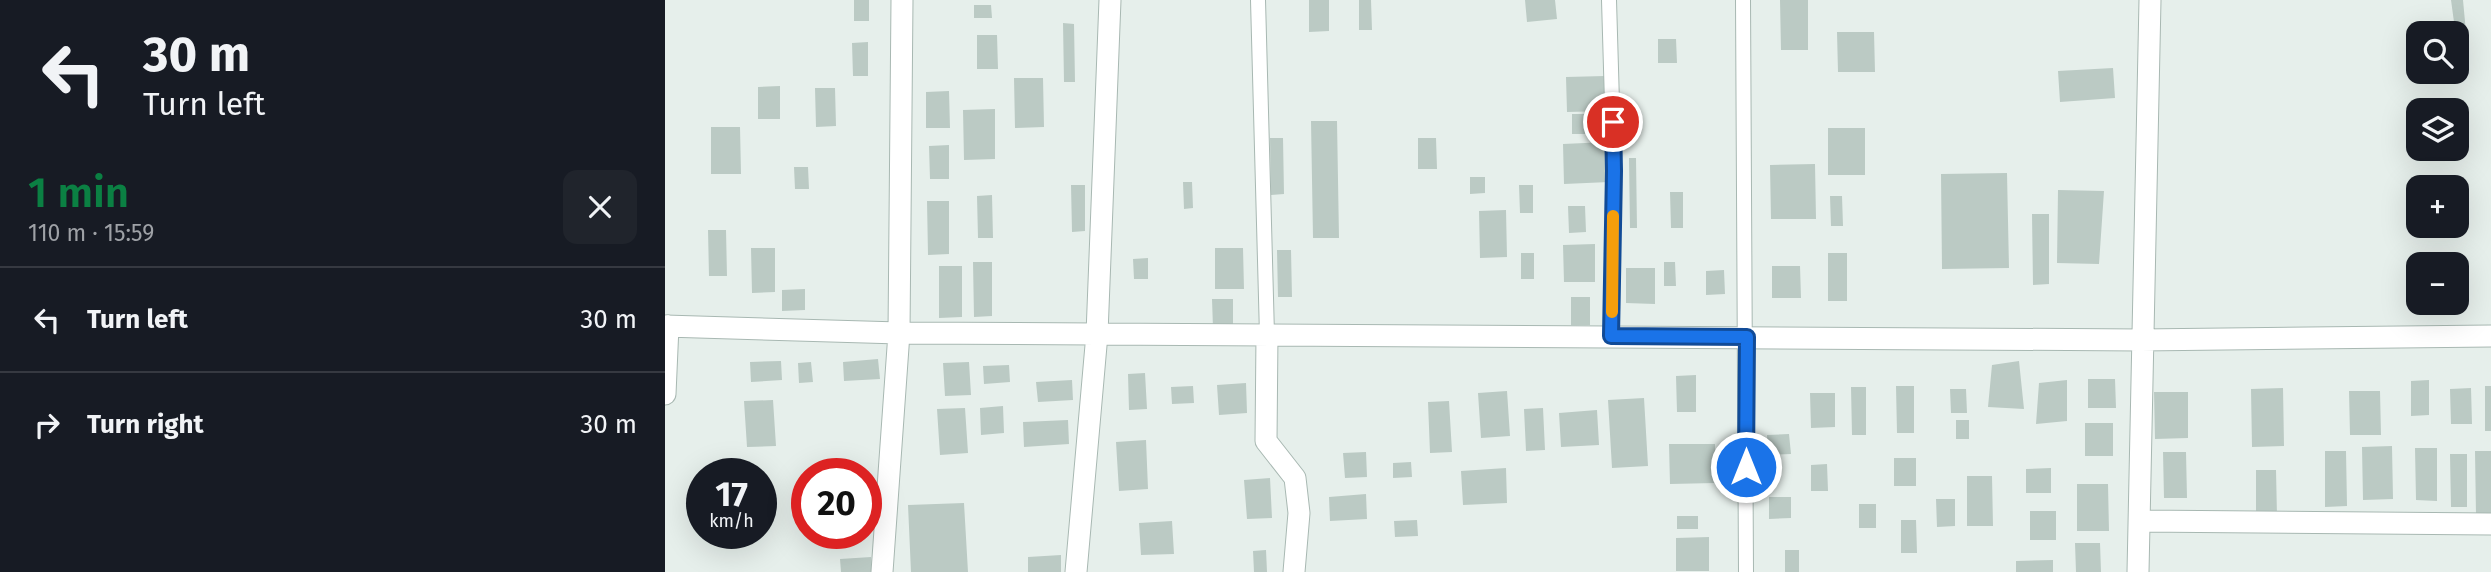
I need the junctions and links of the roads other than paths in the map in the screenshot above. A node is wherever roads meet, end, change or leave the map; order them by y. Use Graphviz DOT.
graph roads {
  1 [pos="902,0"];
  2 [pos="1110,0"];
  3 [pos="1258,0"];
  4 [pos="1609,0"];
  5 [pos="1743,0"];
  6 [pos="2150,0"];
  7 [pos="667,326"];
  8 [pos="899,333"];
  9 [pos="1097,334"];
  10 [pos="1267,335"];
  11 [pos="1611,336"];
  12 [pos="2491,336"];
  13 [pos="1747,337"];
  14 [pos="2141,340"];
  15 [pos="665,394"];
  16 [pos="2140,521"];
  17 [pos="2491,524"];
  18 [pos="882,572"];
  19 [pos="1076,572"];
  20 [pos="1294,572"];
  21 [pos="1746,572"];
  22 [pos="2138,572"];
  1 -- 8 [label="street"];
  2 -- 9 [label="street"];
  3 -- 10 [label="lane"];
  4 -- 11 [label="lane"];
  5 -- 13 [label="lane"];
  6 -- 14 [label="street"];
  7 -- 8 [label="street"];
  7 -- 15 [label="street"];
  8 -- 9 [label="street"];
  8 -- 18 [label="street"];
  9 -- 10 [label="street"];
  9 -- 19 [label="street"];
  10 -- 11 [label="street"];
  10 -- 20 [label="street"];
  11 -- 13 [label="street"];
  12 -- 14 [label="street"];
  13 -- 14 [label="street"];
  13 -- 21 [label="lane"];
  14 -- 16 [label="street"];
  16 -- 17 [label="street"];
  16 -- 22 [label="street"];
}
